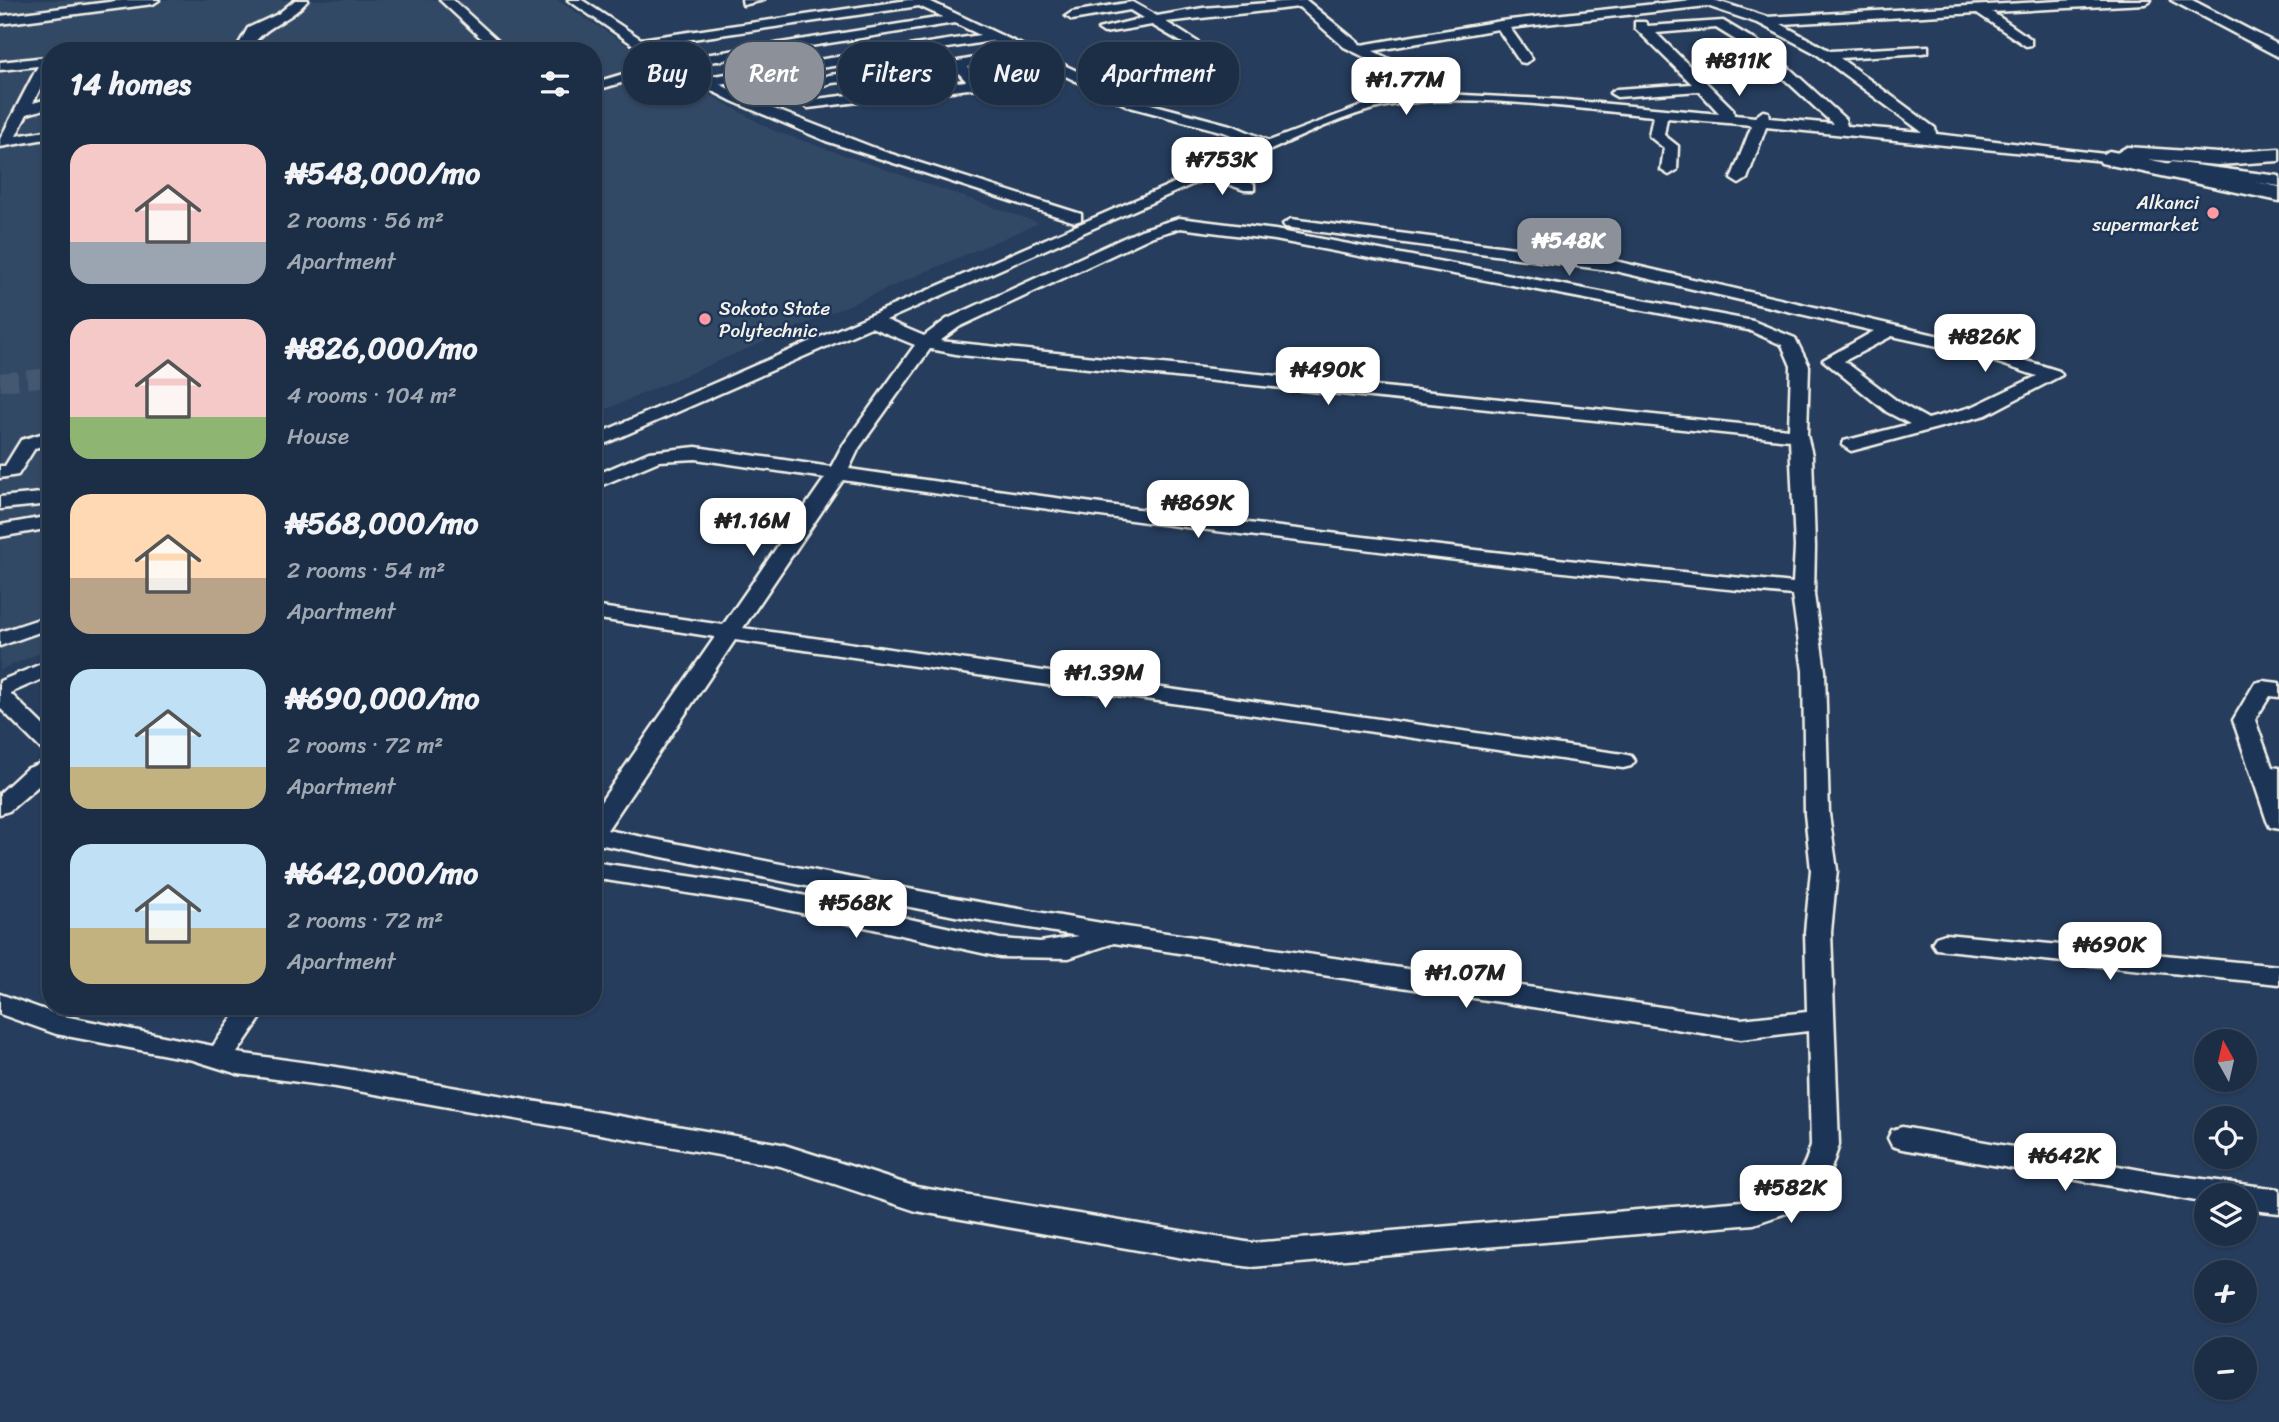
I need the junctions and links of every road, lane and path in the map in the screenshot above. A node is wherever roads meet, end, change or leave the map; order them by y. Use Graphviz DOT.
graph roads {
  1 [pos="153,0"];
  2 [pos="302,0"];
  3 [pos="446,0"];
  4 [pos="574,0"];
  5 [pos="2144,0"];
  6 [pos="2179,0"];
  7 [pos="2188,0"];
  8 [pos="919,1"];
  9 [pos="1300,1"];
  10 [pos="1979,9"];
  11 [pos="1625,10"];
  12 [pos="1072,16"];
  13 [pos="957,19"];
  14 [pos="0,20"];
  15 [pos="1153,21"];
  16 [pos="1765,21"];
  17 [pos="1501,25"];
  18 [pos="1104,29"];
  19 [pos="1646,30"];
  20 [pos="991,37"];
  21 [pos="247,42"];
  22 [pos="493,42"];
  23 [pos="639,42"];
  24 [pos="648,42"];
  25 [pos="1002,42"];
  26 [pos="1188,42"];
  27 [pos="2026,42"];
  28 [pos="2279,46"];
  29 [pos="1359,49"];
  30 [pos="1923,49"];
  31 [pos="2279,52"];
  32 [pos="1828,55"];
  33 [pos="711,58"];
  34 [pos="1525,59"];
  35 [pos="42,62"];
  36 [pos="970,63"];
  37 [pos="958,65"];
  38 [pos="0,66"];
  39 [pos="42,71"];
  40 [pos="1064,71"];
  41 [pos="1409,74"];
  42 [pos="623,78"];
  43 [pos="711,81"];
  44 [pos="824,81"];
  45 [pos="602,84"];
  46 [pos="1704,87"];
  47 [pos="1441,90"];
  48 [pos="1402,92"];
  49 [pos="1617,93"];
  50 [pos="824,102"];
  51 [pos="42,105"];
  52 [pos="756,105"];
  53 [pos="21,113"];
  54 [pos="1661,113"];
  55 [pos="0,114"];
  56 [pos="1726,115"];
  57 [pos="1762,119"];
  58 [pos="1840,126"];
  59 [pos="1928,134"];
  60 [pos="42,136"];
  61 [pos="1262,142"];
  62 [pos="3,143"];
  63 [pos="2118,155"];
  64 [pos="2279,155"];
  65 [pos="1669,170"];
  66 [pos="1209,172"];
  67 [pos="2279,173"];
  68 [pos="1739,178"];
  69 [pos="2279,181"];
  70 [pos="1249,187"];
  71 [pos="2279,194"];
  72 [pos="1146,202"];
  73 [pos="1075,217"];
  74 [pos="872,321"];
  75 [pos="1890,330"];
  76 [pos="926,343"];
  77 [pos="1926,425"];
  78 [pos="602,426"];
  79 [pos="1798,435"];
  80 [pos="602,439"];
  81 [pos="42,440"];
  82 [pos="1851,446"];
  83 [pos="839,471"];
  84 [pos="0,472"];
  85 [pos="602,479"];
  86 [pos="42,499"];
  87 [pos="0,503"];
  88 [pos="42,527"];
  89 [pos="0,531"];
  90 [pos="1803,590"];
  91 [pos="602,613"];
  92 [pos="42,624"];
  93 [pos="729,631"];
  94 [pos="0,639"];
  95 [pos="42,671"];
  96 [pos="0,689"];
  97 [pos="2279,690"];
  98 [pos="0,695"];
  99 [pos="42,733"];
  100 [pos="1623,761"];
  101 [pos="42,770"];
  102 [pos="2271,775"];
  103 [pos="0,806"];
  104 [pos="602,821"];
  105 [pos="2279,821"];
  106 [pos="602,836"];
  107 [pos="602,871"];
  108 [pos="1113,934"];
  109 [pos="1945,943"];
  110 [pos="2279,975"];
  111 [pos="0,1004"];
  112 [pos="250,1015"];
  113 [pos="1820,1020"];
  114 [pos="219,1058"];
  115 [pos="1902,1138"];
  116 [pos="2194,1190"];
  117 [pos="2257,1198"];
  118 [pos="2279,1201"];
  1 -- 14 [label="street"];
  2 -- 21 [label="street"];
  3 -- 22 [label="street"];
  4 -- 23 [label="street"];
  5 -- 10 [label="street"];
  6 -- 31 [label="main road"];
  7 -- 28 [label="main road"];
  8 -- 13 [label="street"];
  8 -- 24 [label="street"];
  9 -- 15 [label="street"];
  9 -- 29 [label="street"];
  10 -- 16 [label="street"];
  10 -- 27 [label="street"];
  11 -- 16 [label="street"];
  11 -- 17 [label="street"];
  11 -- 19 [label="street"];
  12 -- 15 [label="street"];
  13 -- 20 [label="street"];
  13 -- 33 [label="street"];
  15 -- 18 [label="street"];
  15 -- 26 [label="street"];
  16 -- 32 [label="street"];
  17 -- 29 [label="street"];
  17 -- 34 [label="street"];
  19 -- 46 [label="street"];
  19 -- 58 [label="street"];
  20 -- 25 [label="street"];
  20 -- 43 [label="street"];
  29 -- 41 [label="street"];
  30 -- 32 [label="street"];
  32 -- 59 [label="street"];
  35 -- 38 [label="street"];
  36 -- 37 [label="street"];
  37 -- 44 [label="street"];
  37 -- 50 [label="street"];
  39 -- 53 [label="street"];
  40 -- 61 [label="street"];
  41 -- 47 [label="street"];
  41 -- 48 [label="street"];
  42 -- 45 [label="street"];
  46 -- 49 [label="street"];
  46 -- 56 [label="street"];
  47 -- 48 [label="street"];
  47 -- 56 [label="street"];
  48 -- 61 [label="street"];
  51 -- 53 [label="street"];
  52 -- 73 [label="street"];
  53 -- 55 [label="street"];
  53 -- 62 [label="street"];
  54 -- 56 [label="street"];
  54 -- 65 [label="street"];
  54 -- 66 [label="street"];
  56 -- 57 [label="street"];
  57 -- 58 [label="street"];
  57 -- 68 [label="street"];
  58 -- 59 [label="street"];
  59 -- 63 [label="street"];
  60 -- 62 [label="street"];
  61 -- 73 [label="street"];
  63 -- 64 [label="main road"];
  63 -- 67 [label="street"];
  63 -- 69 [label="street"];
  63 -- 71 [label="highway"];
  66 -- 70 [label="street"];
  66 -- 72 [label="street"];
  72 -- 74 [label="street"];
  72 -- 75 [label="street"];
  73 -- 78 [label="street"];
  74 -- 76 [label="street"];
  74 -- 80 [label="street"];
  75 -- 77 [label="street"];
  75 -- 77 [label="street"];
  76 -- 79 [label="street"];
  76 -- 79 [label="street"];
  76 -- 83 [label="street"];
  77 -- 82 [label="street"];
  79 -- 90 [label="street"];
  81 -- 84 [label="street"];
  83 -- 85 [label="street"];
  83 -- 90 [label="street"];
  83 -- 93 [label="street"];
  86 -- 87 [label="street"];
  88 -- 89 [label="street"];
  90 -- 113 [label="street"];
  91 -- 93 [label="street"];
  92 -- 94 [label="street"];
  93 -- 100 [label="street"];
  93 -- 104 [label="street"];
  95 -- 96 [label="street"];
  97 -- 102 [label="street"];
  98 -- 99 [label="street"];
  101 -- 103 [label="street"];
  102 -- 105 [label="street"];
  106 -- 108 [label="street"];
  107 -- 108 [label="street"];
  108 -- 113 [label="street"];
  109 -- 110 [label="street"];
  111 -- 114 [label="street"];
  112 -- 114 [label="street"];
  113 -- 114 [label="street"];
  115 -- 116 [label="street"];
  117 -- 118 [label="street"];
}
